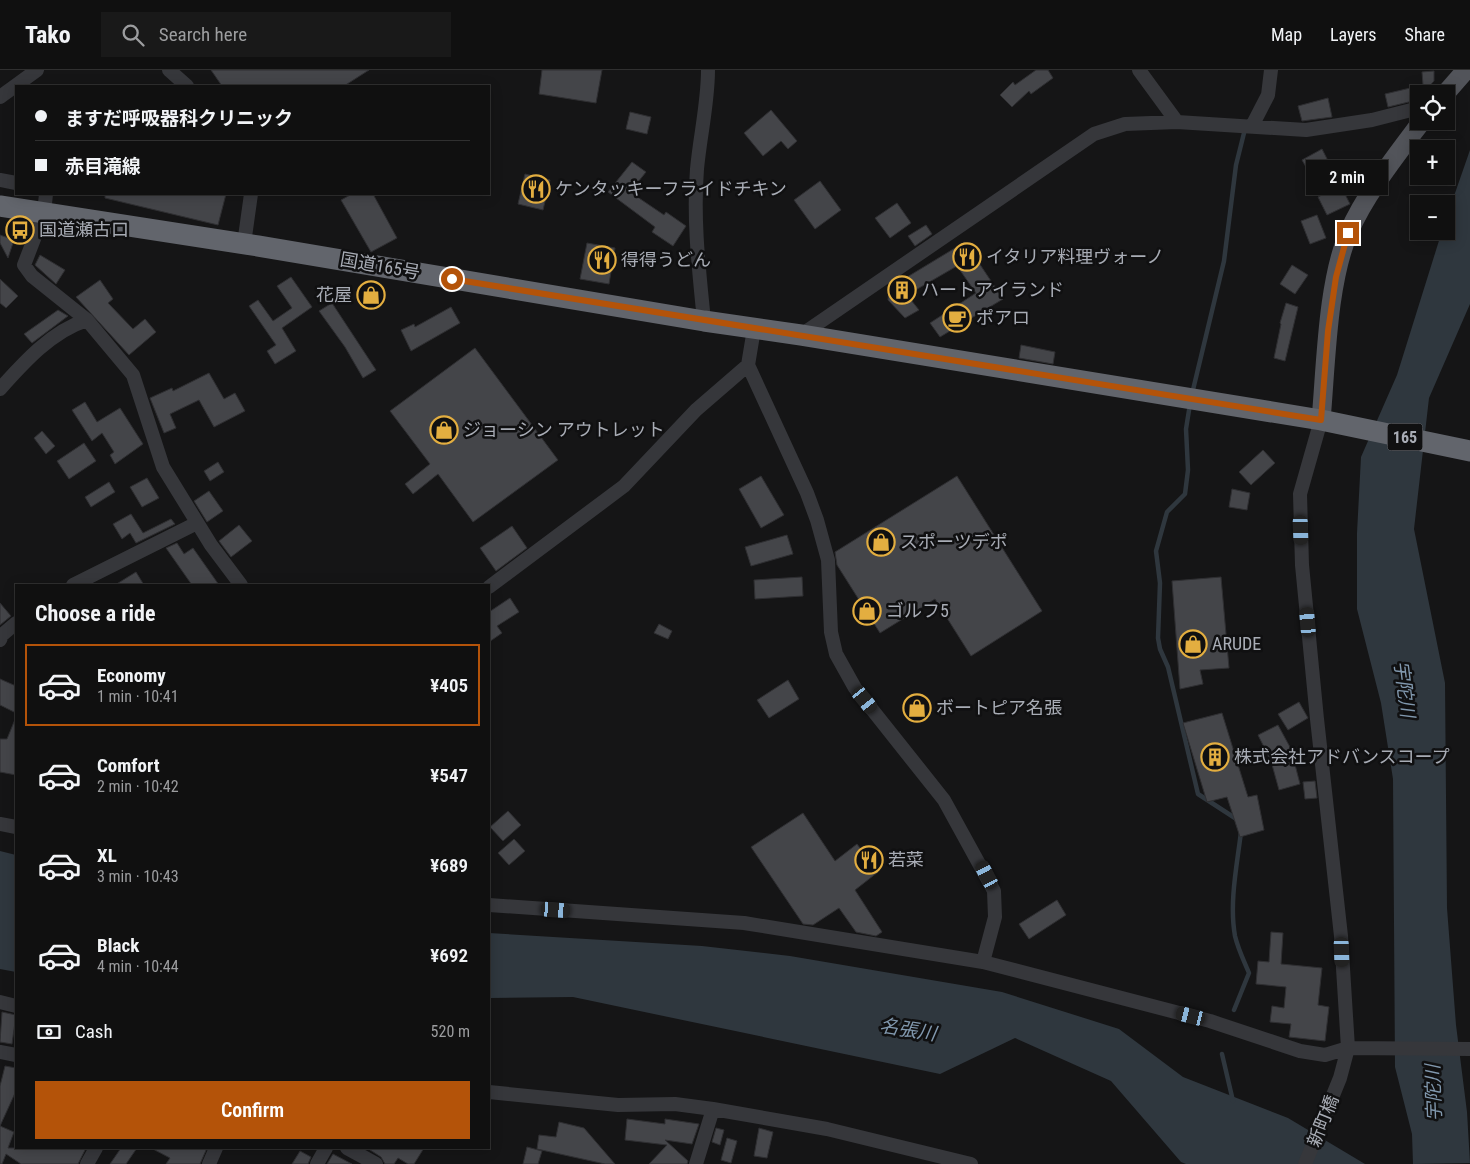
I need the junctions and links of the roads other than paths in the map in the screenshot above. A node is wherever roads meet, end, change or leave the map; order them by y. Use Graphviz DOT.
graph roads {
  1 [pos="37,70"];
  2 [pos="169,70"];
  3 [pos="708,70"];
  4 [pos="1139,70"];
  5 [pos="1271,70"];
  6 [pos="1466,70"];
  7 [pos="16,85"];
  8 [pos="186,85"];
  9 [pos="1453,85"];
  10 [pos="15,86"];
  11 [pos="0,97"];
  12 [pos="1410,110"];
  13 [pos="1177,122"];
  14 [pos="1252,126"];
  15 [pos="1416,130"];
  16 [pos="0,180"];
  17 [pos="15,183"];
  18 [pos="251,195"];
  19 [pos="45,203"];
  20 [pos="0,206"];
  21 [pos="244,244"];
  22 [pos="87,320"];
  23 [pos="704,321"];
  24 [pos="754,329"];
  25 [pos="802,335"];
  26 [pos="748,365"];
  27 [pos="0,389"];
  28 [pos="1330,422"];
  29 [pos="1470,450"];
  30 [pos="197,523"];
  31 [pos="75,584"];
  32 [pos="240,584"];
  33 [pos="490,585"];
  34 [pos="15,624"];
  35 [pos="0,640"];
  36 [pos="0,824"];
  37 [pos="15,827"];
  38 [pos="490,905"];
  39 [pos="983,962"];
  40 [pos="0,1002"];
  41 [pos="15,1006"];
  42 [pos="1348,1048"];
  43 [pos="1470,1049"];
  44 [pos="0,1052"];
  45 [pos="15,1055"];
  46 [pos="490,1092"];
  47 [pos="713,1108"];
  48 [pos="95,1149"];
  49 [pos="216,1149"];
  50 [pos="325,1149"];
  51 [pos="356,1150"];
  52 [pos="87,1164"];
  53 [pos="209,1164"];
  54 [pos="317,1164"];
  55 [pos="376,1164"];
  56 [pos="696,1164"];
  57 [pos="971,1164"];
  58 [pos="1305,1164"];
  1 -- 7 [label="street"];
  2 -- 8 [label="street"];
  3 -- 23 [label="street"];
  4 -- 13 [label="street"];
  5 -- 14 [label="street"];
  6 -- 9 [label="main road"];
  10 -- 11 [label="street"];
  12 -- 14 [label="street"];
  13 -- 14 [label="street"];
  13 -- 25 [label="street"];
  15 -- 28 [label="main road"];
  16 -- 17 [label="street"];
  18 -- 21 [label="street"];
  19 -- 20 [label="highway, 国道165号 / 165"];
  19 -- 21 [label="highway, 国道165号 / 165"];
  19 -- 22 [label="street"];
  21 -- 23 [label="highway, 国道165号 / 165"];
  22 -- 27 [label="street"];
  22 -- 30 [label="street"];
  23 -- 24 [label="highway, 国道165号 / 165"];
  24 -- 25 [label="highway, 国道165号 / 165"];
  24 -- 26 [label="street"];
  25 -- 28 [label="highway, 国道165号 / 165"];
  26 -- 33 [label="street"];
  26 -- 39 [label="street"];
  28 -- 29 [label="highway, 国道165号 / 165"];
  28 -- 42 [label="street, 新町橋"];
  30 -- 31 [label="street"];
  30 -- 32 [label="street"];
  34 -- 35 [label="street"];
  36 -- 37 [label="street"];
  38 -- 39 [label="street"];
  39 -- 42 [label="street"];
  40 -- 41 [label="street"];
  42 -- 43 [label="street"];
  42 -- 58 [label="street, 新町橋"];
  44 -- 45 [label="street"];
  46 -- 47 [label="street"];
  47 -- 56 [label="street"];
  47 -- 57 [label="street"];
  48 -- 52 [label="street"];
  49 -- 53 [label="street"];
  50 -- 54 [label="street"];
  51 -- 55 [label="street"];
}
